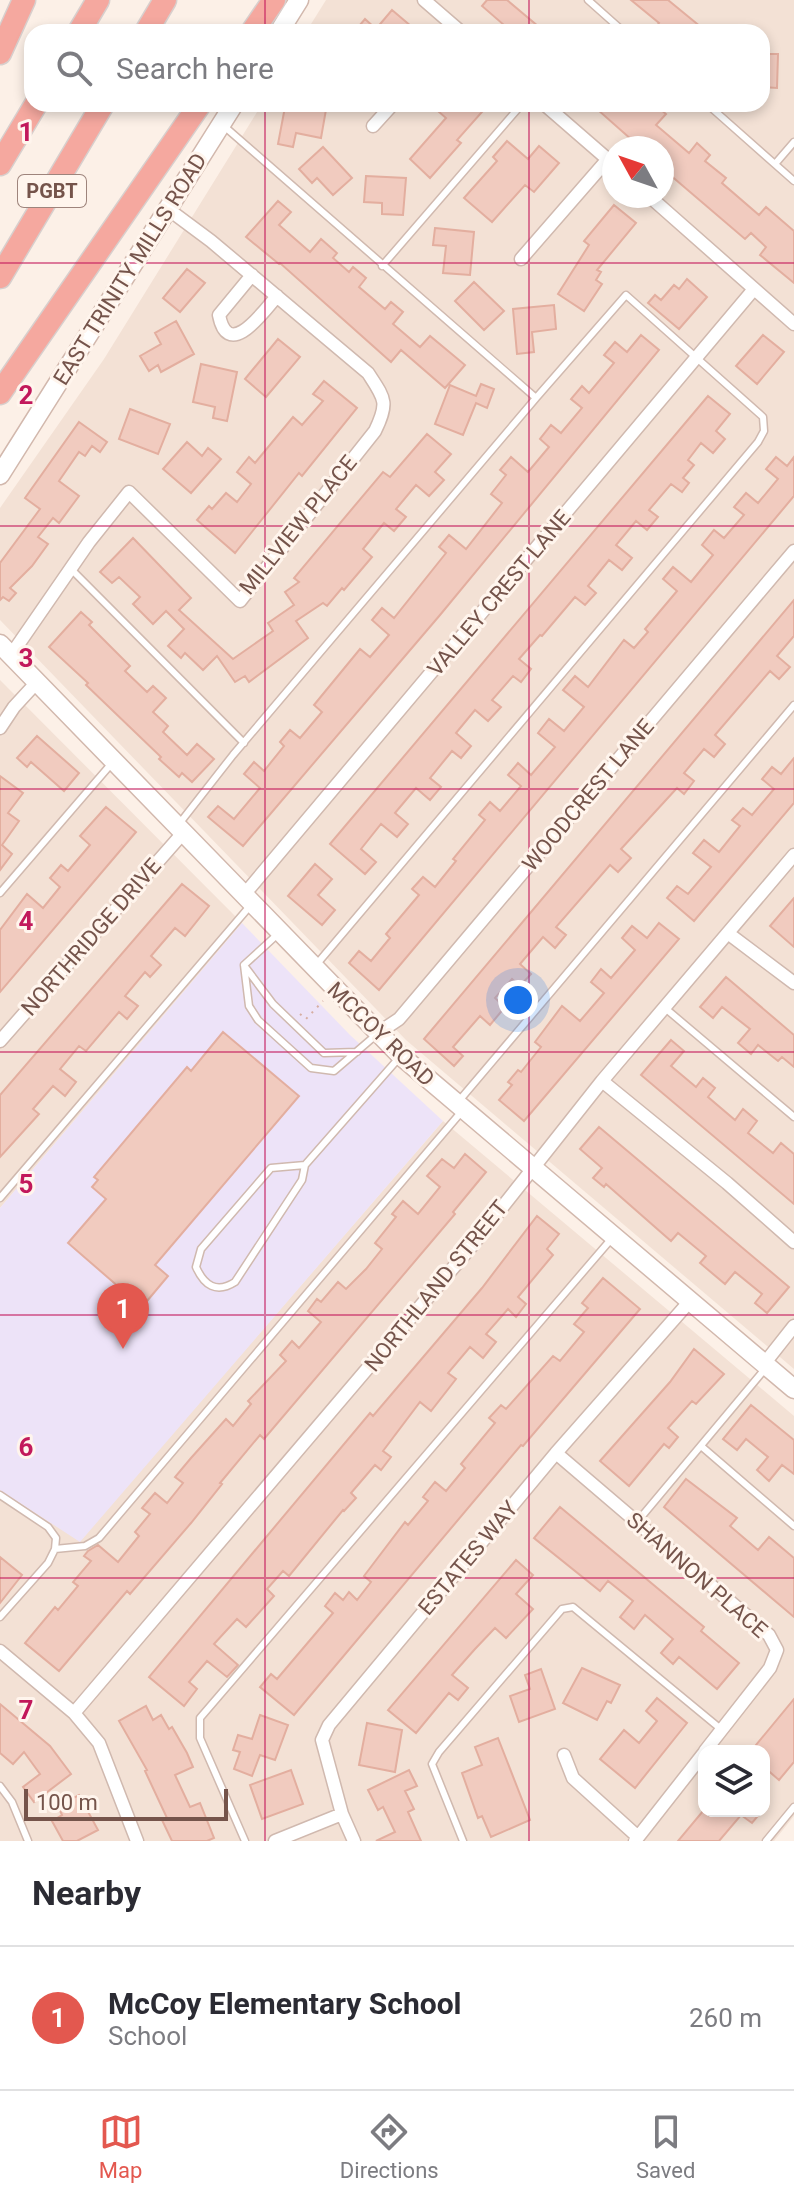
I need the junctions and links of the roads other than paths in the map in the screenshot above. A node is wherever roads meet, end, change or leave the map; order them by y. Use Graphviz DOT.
graph roads {
  1 [pos="24,0"];
  2 [pos="98,0"];
  3 [pos="165,0"];
  4 [pos="274,0"];
  5 [pos="299,0"];
  6 [pos="424,0"];
  7 [pos="588,0"];
  8 [pos="84,24"];
  9 [pos="151,24"];
  10 [pos="258,24"];
  11 [pos="284,24"];
  12 [pos="451,24"];
  13 [pos="615,24"];
  14 [pos="0,53"];
  15 [pos="31,112"];
  16 [pos="98,112"];
  17 [pos="194,112"];
  18 [pos="229,112"];
  19 [pos="386,112"];
  20 [pos="515,112"];
  21 [pos="553,112"];
  22 [pos="716,112"];
  23 [pos="222,124"];
  24 [pos="373,126"];
  25 [pos="794,142"];
  26 [pos="602,154"];
  27 [pos="0,164"];
  28 [pos="775,164"];
  29 [pos="602,172"];
  30 [pos="794,181"];
  31 [pos="663,208"];
  32 [pos="168,209"];
  33 [pos="521,259"];
  34 [pos="382,266"];
  35 [pos="252,275"];
  36 [pos="0,277"];
  37 [pos="754,289"];
  38 [pos="277,296"];
  39 [pos="794,324"];
  40 [pos="697,357"];
  41 [pos="0,393"];
  42 [pos="536,398"];
  43 [pos="0,475"];
  44 [pos="794,551"];
  45 [pos="71,569"];
  46 [pos="6,649"];
  47 [pos="37,682"];
  48 [pos="794,705"];
  49 [pos="0,728"];
  50 [pos="244,743"];
  51 [pos="114,761"];
  52 [pos="180,830"];
  53 [pos="794,856"];
  54 [pos="0,893"];
  55 [pos="247,900"];
  56 [pos="279,933"];
  57 [pos="729,934"];
  58 [pos="244,965"];
  59 [pos="313,968"];
  60 [pos="794,983"];
  61 [pos="665,1008"];
  62 [pos="378,1033"];
  63 [pos="0,1041"];
  64 [pos="357,1052"];
  65 [pos="401,1056"];
  66 [pos="602,1081"];
  67 [pos="459,1107"];
  68 [pos="794,1117"];
  69 [pos="305,1165"];
  70 [pos="531,1168"];
  71 [pos="0,1198"];
  72 [pos="613,1237"];
  73 [pos="794,1242"];
  74 [pos="690,1301"];
  75 [pos="794,1326"];
  76 [pos="766,1365"];
  77 [pos="794,1389"];
  78 [pos="701,1446"];
  79 [pos="556,1453"];
  80 [pos="0,1495"];
  81 [pos="637,1522"];
  82 [pos="794,1526"];
  83 [pos="55,1549"];
  84 [pos="0,1617"];
  85 [pos="0,1651"];
  86 [pos="74,1713"];
  87 [pos="722,1730"];
  88 [pos="710,1745"];
  89 [pos="564,1755"];
  90 [pos="698,1761"];
  91 [pos="0,1786"];
  92 [pos="794,1807"];
  93 [pos="342,1814"];
  94 [pos="637,1839"];
  95 [pos="28,1841"];
  96 [pos="137,1841"];
  97 [pos="245,1841"];
  98 [pos="275,1841"];
  99 [pos="354,1841"];
  100 [pos="463,1841"];
  101 [pos="766,1841"];
  1 -- 14 [label="highway"];
  2 -- 8 [label="highway"];
  3 -- 9 [label="highway"];
  4 -- 10 [label="highway"];
  5 -- 11 [label="street"];
  6 -- 12 [label="street"];
  7 -- 13 [label="lane"];
  15 -- 27 [label="highway, PGBT"];
  16 -- 36 [label="highway, PGBT"];
  17 -- 41 [label="highway"];
  18 -- 23 [label="street, EAST TRINITY MILLS ROAD"];
  19 -- 24 [label="street"];
  20 -- 34 [label="lane"];
  21 -- 26 [label="street"];
  22 -- 28 [label="lane"];
  23 -- 32 [label="street, EAST TRINITY MILLS ROAD"];
  23 -- 34 [label="lane"];
  25 -- 28 [label="lane"];
  28 -- 30 [label="lane"];
  29 -- 33 [label="street"];
  31 -- 37 [label="street"];
  32 -- 35 [label="street, MILLVIEW PLACE"];
  32 -- 43 [label="street, EAST TRINITY MILLS ROAD"];
  34 -- 42 [label="lane"];
  35 -- 38 [label="street, MILLVIEW PLACE"];
  35 -- 38 [label="street"];
  37 -- 39 [label="street"];
  37 -- 40 [label="street, VALLEY CREST LANE"];
  38 -- 45 [label="street, MILLVIEW PLACE"];
  40 -- 42 [label="lane"];
  40 -- 55 [label="street, VALLEY CREST LANE"];
  40 -- 59 [label="lane"];
  42 -- 50 [label="lane"];
  44 -- 62 [label="street, WOODCREST LANE"];
  45 -- 46 [label="street, MILLVIEW PLACE"];
  45 -- 50 [label="lane"];
  46 -- 47 [label="street, MCCOY ROAD"];
  47 -- 49 [label="street"];
  47 -- 51 [label="street, MCCOY ROAD"];
  48 -- 67 [label="lane"];
  50 -- 52 [label="lane"];
  51 -- 52 [label="street, MCCOY ROAD"];
  51 -- 54 [label="lane"];
  52 -- 55 [label="street, MCCOY ROAD"];
  52 -- 63 [label="street, NORTHRIDGE DRIVE"];
  53 -- 57 [label="street, NORTHLAND STREET"];
  55 -- 56 [label="street, MCCOY ROAD"];
  55 -- 71 [label="lane"];
  56 -- 58 [label="lane"];
  56 -- 59 [label="street, MCCOY ROAD"];
  57 -- 60 [label="street"];
  57 -- 61 [label="street, NORTHLAND STREET"];
  58 -- 64 [label="lane"];
  58 -- 64 [label="lane"];
  59 -- 62 [label="street, MCCOY ROAD"];
  61 -- 66 [label="street, NORTHLAND STREET"];
  61 -- 68 [label="lane"];
  62 -- 64 [label="lane"];
  62 -- 65 [label="street, MCCOY ROAD"];
  65 -- 67 [label="street, MCCOY ROAD"];
  65 -- 69 [label="lane"];
  66 -- 70 [label="street, NORTHLAND STREET"];
  66 -- 73 [label="street"];
  67 -- 70 [label="street, MCCOY ROAD"];
  67 -- 83 [label="lane"];
  69 -- 69 [label="lane"];
  70 -- 72 [label="street, MCCOY ROAD"];
  70 -- 86 [label="street, NORTHLAND STREET"];
  72 -- 74 [label="street, MCCOY ROAD"];
  72 -- 97 [label="lane"];
  74 -- 76 [label="street, MCCOY ROAD"];
  74 -- 79 [label="street, ESTATES WAY"];
  75 -- 76 [label="street"];
  76 -- 77 [label="street, MCCOY ROAD"];
  76 -- 78 [label="lane"];
  78 -- 81 [label="lane"];
  78 -- 82 [label="lane"];
  79 -- 81 [label="street, SHANNON PLACE"];
  79 -- 93 [label="street, ESTATES WAY"];
  80 -- 83 [label="lane"];
  81 -- 87 [label="street, SHANNON PLACE"];
  83 -- 84 [label="lane"];
  85 -- 86 [label="street"];
  86 -- 96 [label="street"];
  87 -- 88 [label="street, SHANNON PLACE"];
  87 -- 100 [label="lane"];
  89 -- 94 [label="street"];
  90 -- 94 [label="street, SHANNON PLACE"];
  91 -- 95 [label="lane"];
  92 -- 101 [label="lane"];
  93 -- 98 [label="street"];
  93 -- 99 [label="street, ESTATES WAY"];
}
